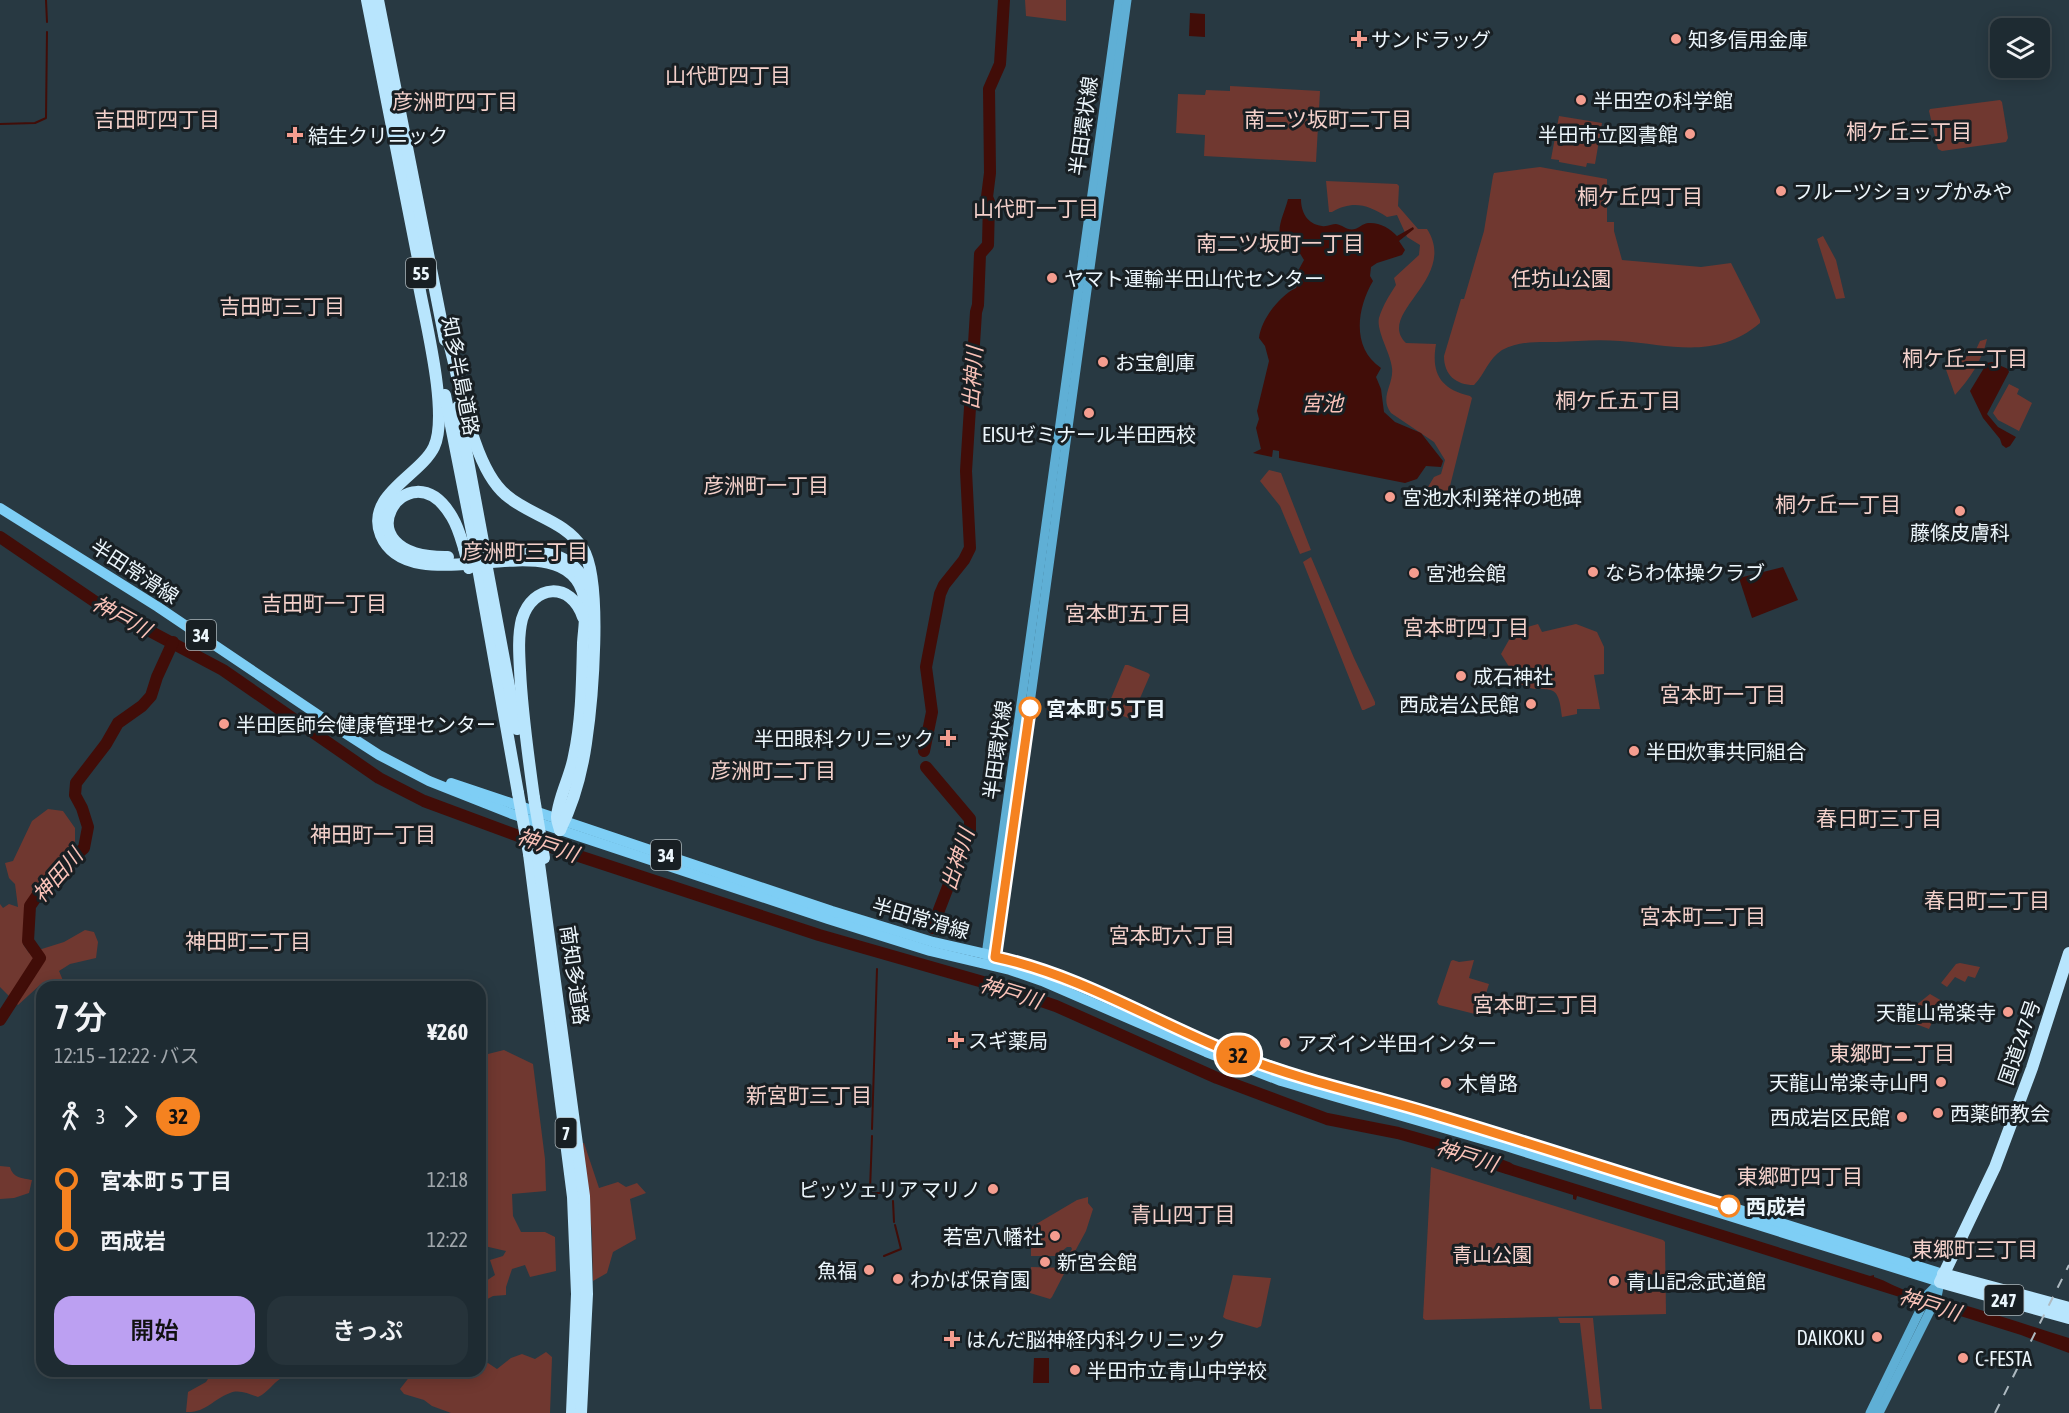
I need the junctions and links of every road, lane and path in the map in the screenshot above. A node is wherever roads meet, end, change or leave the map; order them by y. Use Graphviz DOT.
graph roads {
  1 [pos="367,0"];
  2 [pos="378,0"];
  3 [pos="1119,0"];
  4 [pos="1127,0"];
  5 [pos="422,276"];
  6 [pos="444,334"];
  7 [pos="0,508"];
  8 [pos="474,547"];
  9 [pos="478,568"];
  10 [pos="594,597"];
  11 [pos="584,621"];
  12 [pos="527,796"];
  13 [pos="561,823"];
  14 [pos="537,856"];
  15 [pos="2069,953"];
  16 [pos="990,959"];
  17 [pos="1942,1278"];
  18 [pos="2069,1308"];
  19 [pos="1925,1311"];
  20 [pos="2069,1318"];
  21 [pos="572,1413"];
  22 [pos="581,1413"];
  23 [pos="1870,1413"];
  24 [pos="1879,1413"];
  1 -- 5 [label="highway, 知多半島道路 / 55"];
  2 -- 6 [label="highway, 知多半島道路 / 55"];
  3 -- 16 [label="main road, 半田環状線"];
  4 -- 16 [label="main road, 半田環状線"];
  5 -- 8 [label="highway, 知多半島道路 / 55"];
  5 -- 11 [label="highway"];
  6 -- 8 [label="highway, 知多半島道路 / 55"];
  6 -- 10 [label="highway"];
  7 -- 13 [label="main road, 半田常滑線 / 34"];
  8 -- 9 [label="highway, 南知多道路 / 7, bridge"];
  8 -- 9 [label="highway, bridge"];
  8 -- 10 [label="highway"];
  9 -- 12 [label="highway, 南知多道路 / 7"];
  9 -- 12 [label="highway, 南知多道路 / 7"];
  10 -- 13 [label="highway"];
  11 -- 12 [label="highway"];
  11 -- 13 [label="highway"];
  12 -- 14 [label="highway, 南知多道路 / 7"];
  13 -- 16 [label="main road, 半田常滑線 / 34"];
  14 -- 21 [label="highway, 南知多道路 / 7"];
  14 -- 22 [label="highway, 南知多道路 / 7"];
  15 -- 17 [label="highway, 国道247号"];
  16 -- 17 [label="main road, 半田常滑線 / 34"];
  17 -- 18 [label="highway, 247"];
  17 -- 19 [label="main road"];
  17 -- 20 [label="highway, 247"];
  19 -- 23 [label="main road"];
  19 -- 24 [label="main road"];
}
